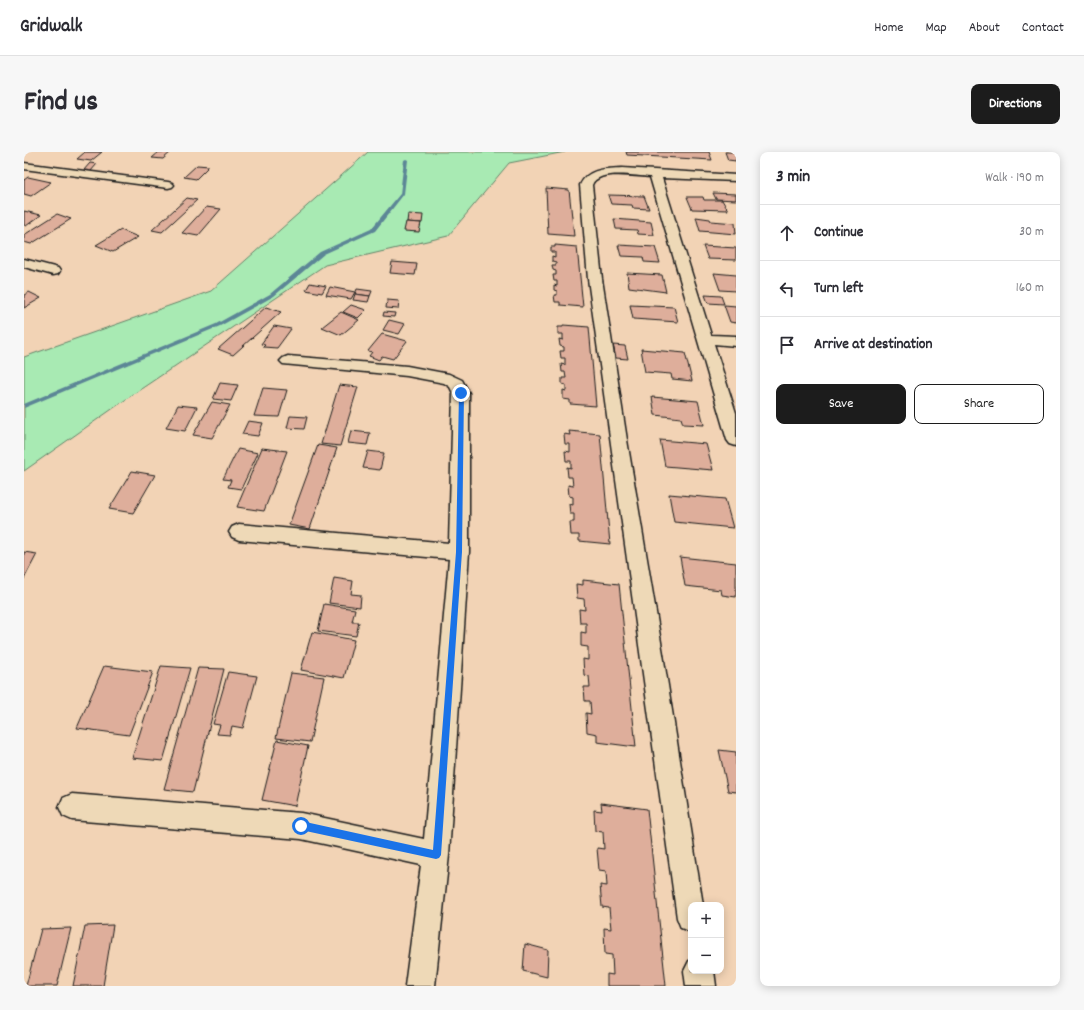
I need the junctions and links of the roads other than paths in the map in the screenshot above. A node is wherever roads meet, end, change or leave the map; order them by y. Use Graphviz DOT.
graph roads {
  1 [pos="24,166"];
  2 [pos="655,174"];
  3 [pos="736,178"];
  4 [pos="168,185"];
  5 [pos="24,263"];
  6 [pos="53,271"];
  7 [pos="706,339"];
  8 [pos="736,341"];
  9 [pos="288,361"];
  10 [pos="736,440"];
  11 [pos="239,532"];
  12 [pos="459,552"];
  13 [pos="72,807"];
  14 [pos="436,855"];
  15 [pos="689,902"];
  16 [pos="699,974"];
  17 [pos="420,986"];
  18 [pos="701,986"];
  1 -- 4 [label="street"];
  2 -- 3 [label="street"];
  2 -- 7 [label="street"];
  2 -- 15 [label="street"];
  5 -- 6 [label="street"];
  7 -- 8 [label="street"];
  7 -- 10 [label="street"];
  9 -- 12 [label="street"];
  11 -- 12 [label="street"];
  12 -- 14 [label="street"];
  13 -- 14 [label="street"];
  14 -- 17 [label="street"];
  16 -- 18 [label="street"];
}
